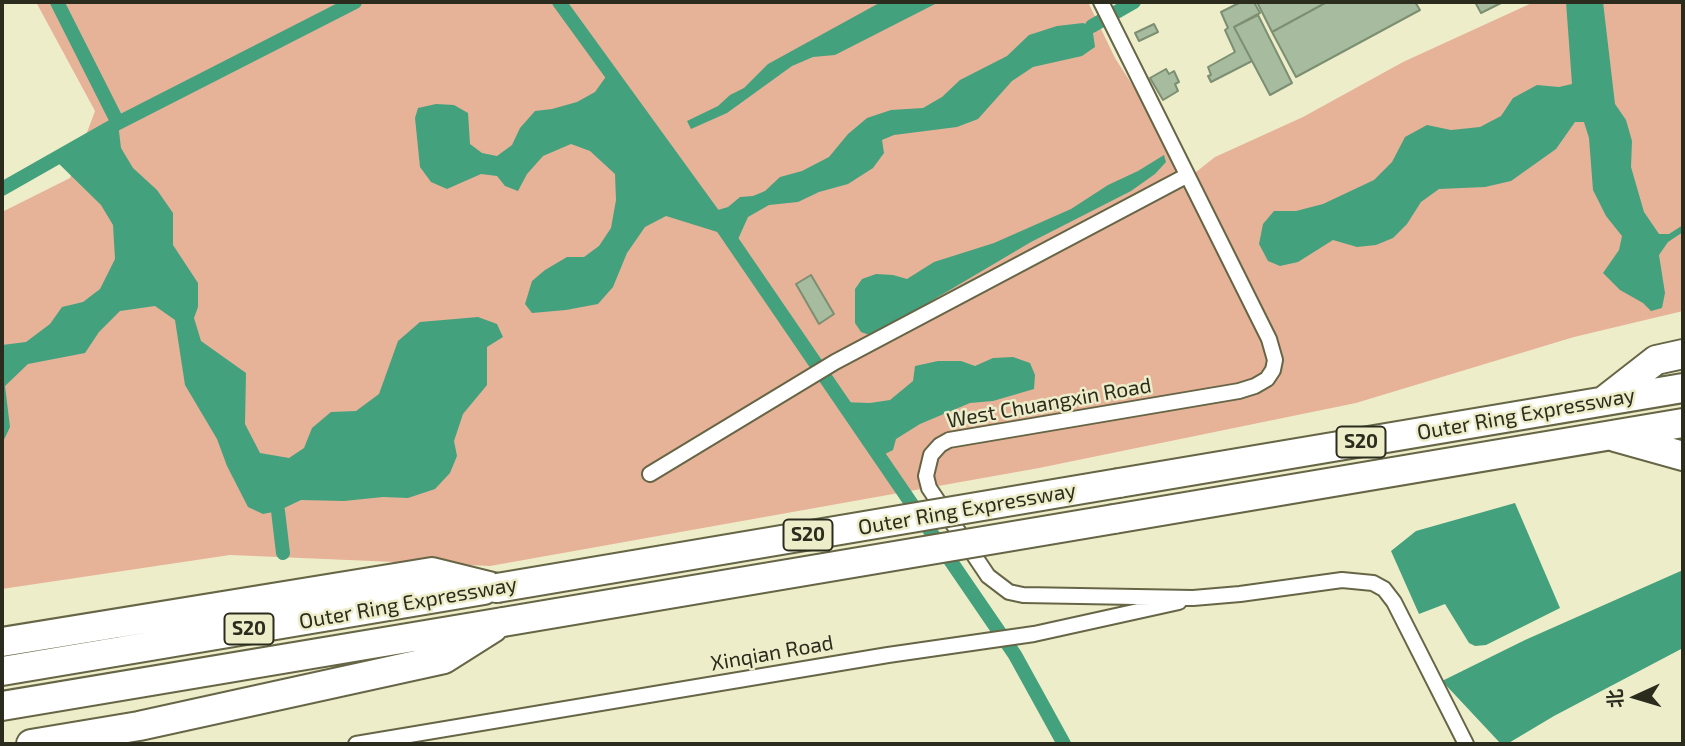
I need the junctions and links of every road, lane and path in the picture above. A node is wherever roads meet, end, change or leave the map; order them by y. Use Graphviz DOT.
graph roads {
  1 [pos="1101,2"];
  2 [pos="1186,176"];
  3 [pos="1683,354"];
  4 [pos="1683,388"];
  5 [pos="1603,401"];
  6 [pos="1683,423"];
  7 [pos="1609,435"];
  8 [pos="1683,456"];
  9 [pos="650,474"];
  10 [pos="497,587"];
  11 [pos="1193,598"];
  12 [pos="503,622"];
  13 [pos="2,642"];
  14 [pos="2,671"];
  15 [pos="2,706"];
  16 [pos="31,744"];
  17 [pos="356,744"];
  18 [pos="1466,744"];
  1 -- 2 [label="street, West Chuangxin Road"];
  2 -- 9 [label="street"];
  2 -- 11 [label="street, West Chuangxin Road"];
  3 -- 5 [label="highway"];
  4 -- 5 [label="highway, Outer Ring Expressway / S20"];
  5 -- 10 [label="highway, Outer Ring Expressway / S20, bridge"];
  6 -- 7 [label="highway, Outer Ring Expressway / S20"];
  7 -- 8 [label="highway"];
  7 -- 12 [label="highway, Outer Ring Expressway / S20, bridge"];
  10 -- 13 [label="highway"];
  10 -- 14 [label="highway, Outer Ring Expressway / S20"];
  11 -- 17 [label="street, Xinqian Road"];
  11 -- 18 [label="street, West Chuangxin Road"];
  12 -- 15 [label="highway, Outer Ring Expressway / S20"];
  12 -- 16 [label="highway"];
}
